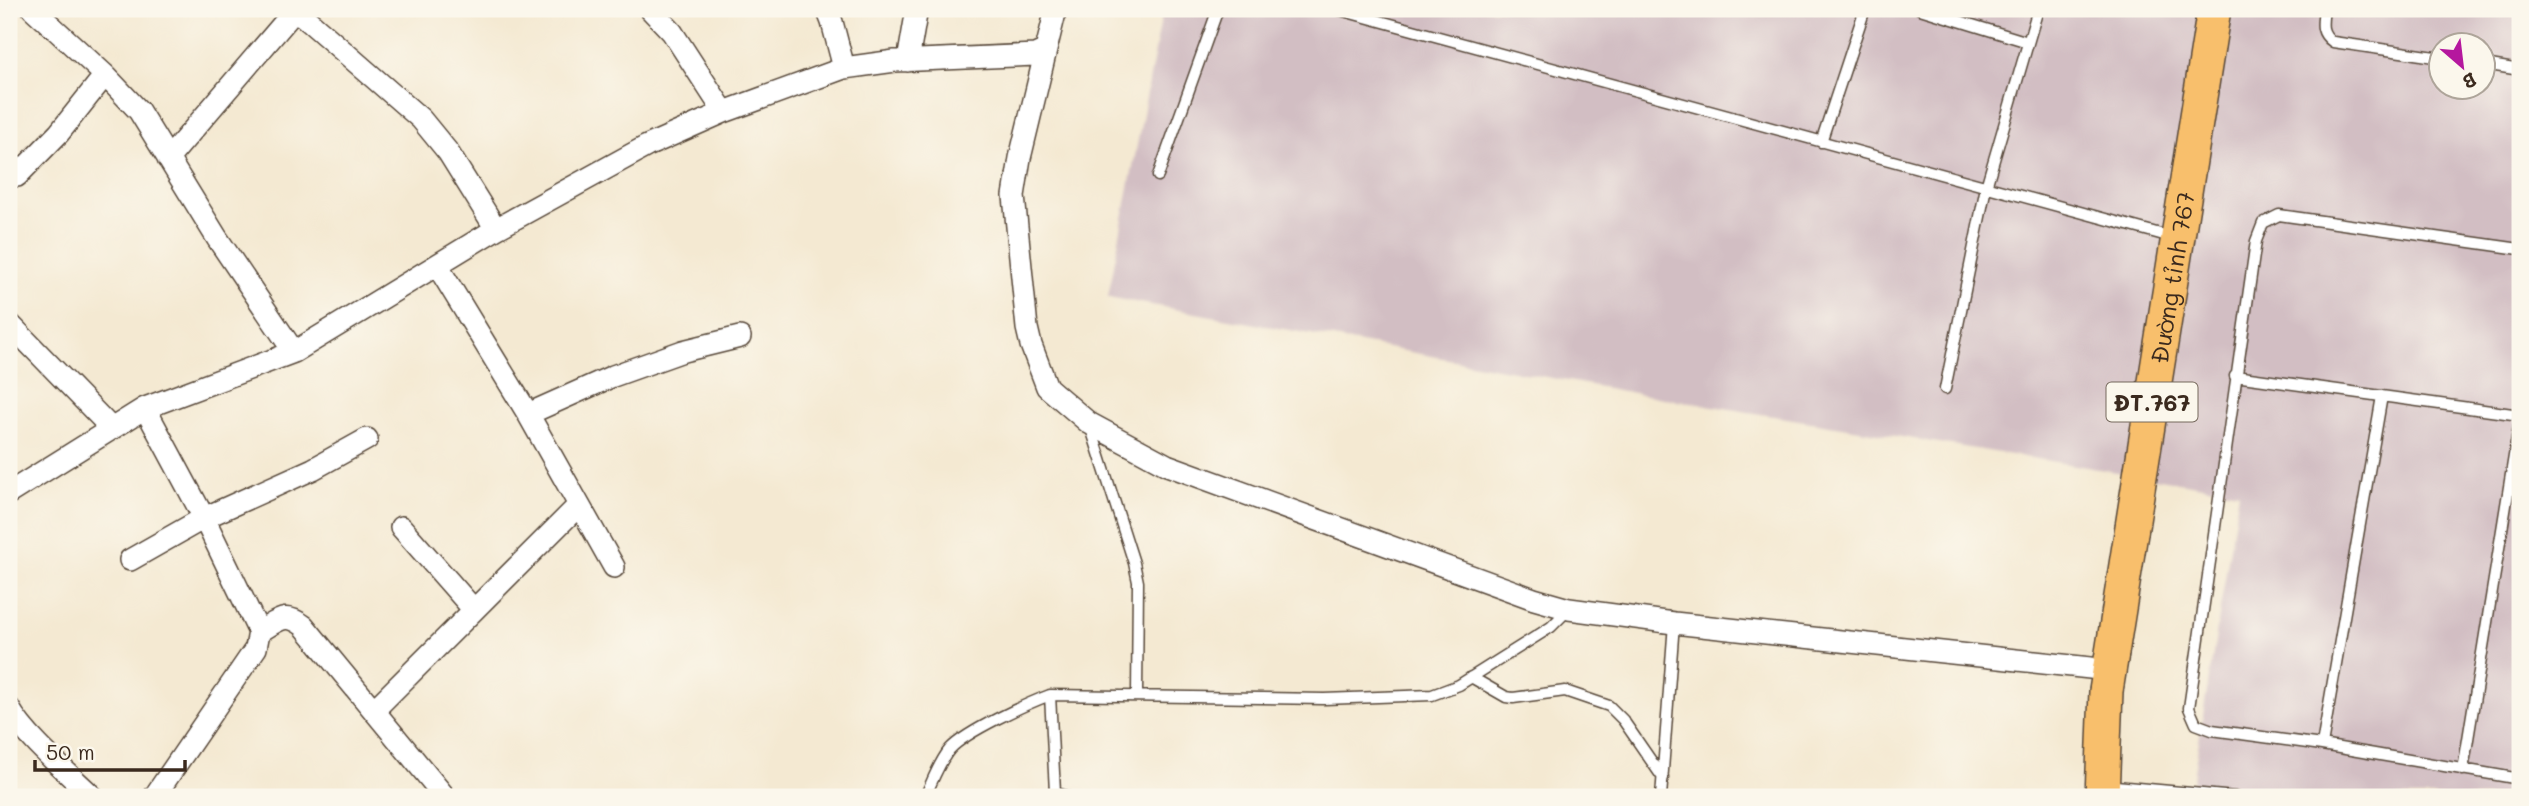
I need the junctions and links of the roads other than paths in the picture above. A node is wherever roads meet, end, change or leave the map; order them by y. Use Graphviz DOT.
graph roads {
  1 [pos="33,9"];
  2 [pos="295,9"];
  3 [pos="650,9"];
  4 [pos="827,9"];
  5 [pos="917,9"];
  6 [pos="1056,9"];
  7 [pos="1218,9"];
  8 [pos="1336,9"];
  9 [pos="1865,9"];
  10 [pos="1920,9"];
  11 [pos="2038,9"];
  12 [pos="2214,9"];
  13 [pos="2324,9"];
  14 [pos="2028,42"];
  15 [pos="1046,50"];
  16 [pos="2428,56"];
  17 [pos="908,61"];
  18 [pos="2498,66"];
  19 [pos="844,68"];
  20 [pos="2520,70"];
  21 [pos="105,75"];
  22 [pos="724,112"];
  23 [pos="1821,142"];
  24 [pos="168,159"];
  25 [pos="17,176"];
  26 [pos="1158,176"];
  27 [pos="1986,187"];
  28 [pos="496,229"];
  29 [pos="2178,239"];
  30 [pos="2520,249"];
  31 [pos="437,265"];
  32 [pos="9,323"];
  33 [pos="740,337"];
  34 [pos="293,352"];
  35 [pos="2235,376"];
  36 [pos="1945,389"];
  37 [pos="2382,396"];
  38 [pos="145,408"];
  39 [pos="528,414"];
  40 [pos="2520,417"];
  41 [pos="1089,423"];
  42 [pos="112,429"];
  43 [pos="367,439"];
  44 [pos="9,493"];
  45 [pos="578,506"];
  46 [pos="204,518"];
  47 [pos="401,527"];
  48 [pos="130,560"];
  49 [pos="614,566"];
  50 [pos="1569,609"];
  51 [pos="474,610"];
  52 [pos="1674,623"];
  53 [pos="259,632"];
  54 [pos="2109,670"];
  55 [pos="1471,677"];
  56 [pos="1050,695"];
  57 [pos="1137,695"];
  58 [pos="374,710"];
  59 [pos="10,717"];
  60 [pos="2322,745"];
  61 [pos="2463,770"];
  62 [pos="1663,778"];
  63 [pos="2520,779"];
  64 [pos="2102,791"];
  65 [pos="1055,794"];
  66 [pos="93,797"];
  67 [pos="154,797"];
  68 [pos="445,797"];
  69 [pos="925,797"];
  70 [pos="1068,797"];
  71 [pos="1661,797"];
  72 [pos="2235,797"];
  1 -- 21 [label="street"];
  2 -- 24 [label="street"];
  2 -- 28 [label="street"];
  3 -- 22 [label="street"];
  4 -- 19 [label="street"];
  5 -- 17 [label="street"];
  6 -- 15 [label="street"];
  7 -- 26 [label="lane"];
  8 -- 23 [label="lane"];
  9 -- 23 [label="lane"];
  10 -- 14 [label="lane"];
  11 -- 14 [label="lane"];
  12 -- 29 [label="main road, Đường tỉnh 767 / ĐT.767"];
  13 -- 16 [label="lane"];
  14 -- 27 [label="lane"];
  15 -- 17 [label="street"];
  15 -- 41 [label="street"];
  17 -- 19 [label="street"];
  18 -- 20 [label="lane"];
  19 -- 22 [label="street"];
  21 -- 24 [label="street"];
  21 -- 25 [label="street"];
  22 -- 28 [label="street"];
  23 -- 27 [label="lane"];
  24 -- 34 [label="street"];
  27 -- 29 [label="lane"];
  27 -- 36 [label="lane"];
  28 -- 31 [label="street"];
  29 -- 54 [label="main road, Đường tỉnh 767 / ĐT.767"];
  30 -- 35 [label="lane"];
  31 -- 34 [label="street"];
  31 -- 39 [label="street"];
  32 -- 42 [label="street"];
  33 -- 39 [label="street"];
  34 -- 38 [label="street"];
  35 -- 37 [label="lane"];
  35 -- 60 [label="lane"];
  37 -- 40 [label="lane"];
  37 -- 60 [label="lane"];
  38 -- 42 [label="street"];
  38 -- 46 [label="street"];
  39 -- 45 [label="street"];
  40 -- 61 [label="lane"];
  41 -- 50 [label="street"];
  41 -- 57 [label="lane"];
  42 -- 44 [label="street"];
  43 -- 46 [label="street"];
  45 -- 49 [label="street"];
  45 -- 51 [label="street"];
  46 -- 48 [label="street"];
  46 -- 53 [label="street"];
  47 -- 51 [label="street"];
  50 -- 52 [label="street"];
  50 -- 55 [label="lane"];
  51 -- 58 [label="street"];
  52 -- 54 [label="street"];
  52 -- 62 [label="lane"];
  53 -- 58 [label="street"];
  53 -- 67 [label="street"];
  54 -- 64 [label="main road, Đường tỉnh 767 / ĐT.767"];
  55 -- 57 [label="lane"];
  55 -- 62 [label="lane"];
  56 -- 57 [label="lane"];
  56 -- 65 [label="lane"];
  56 -- 69 [label="lane"];
  58 -- 68 [label="street"];
  59 -- 66 [label="street"];
  60 -- 61 [label="lane"];
  61 -- 63 [label="lane"];
  62 -- 71 [label="lane"];
  64 -- 72 [label="lane"];
  65 -- 70 [label="lane"];
}
